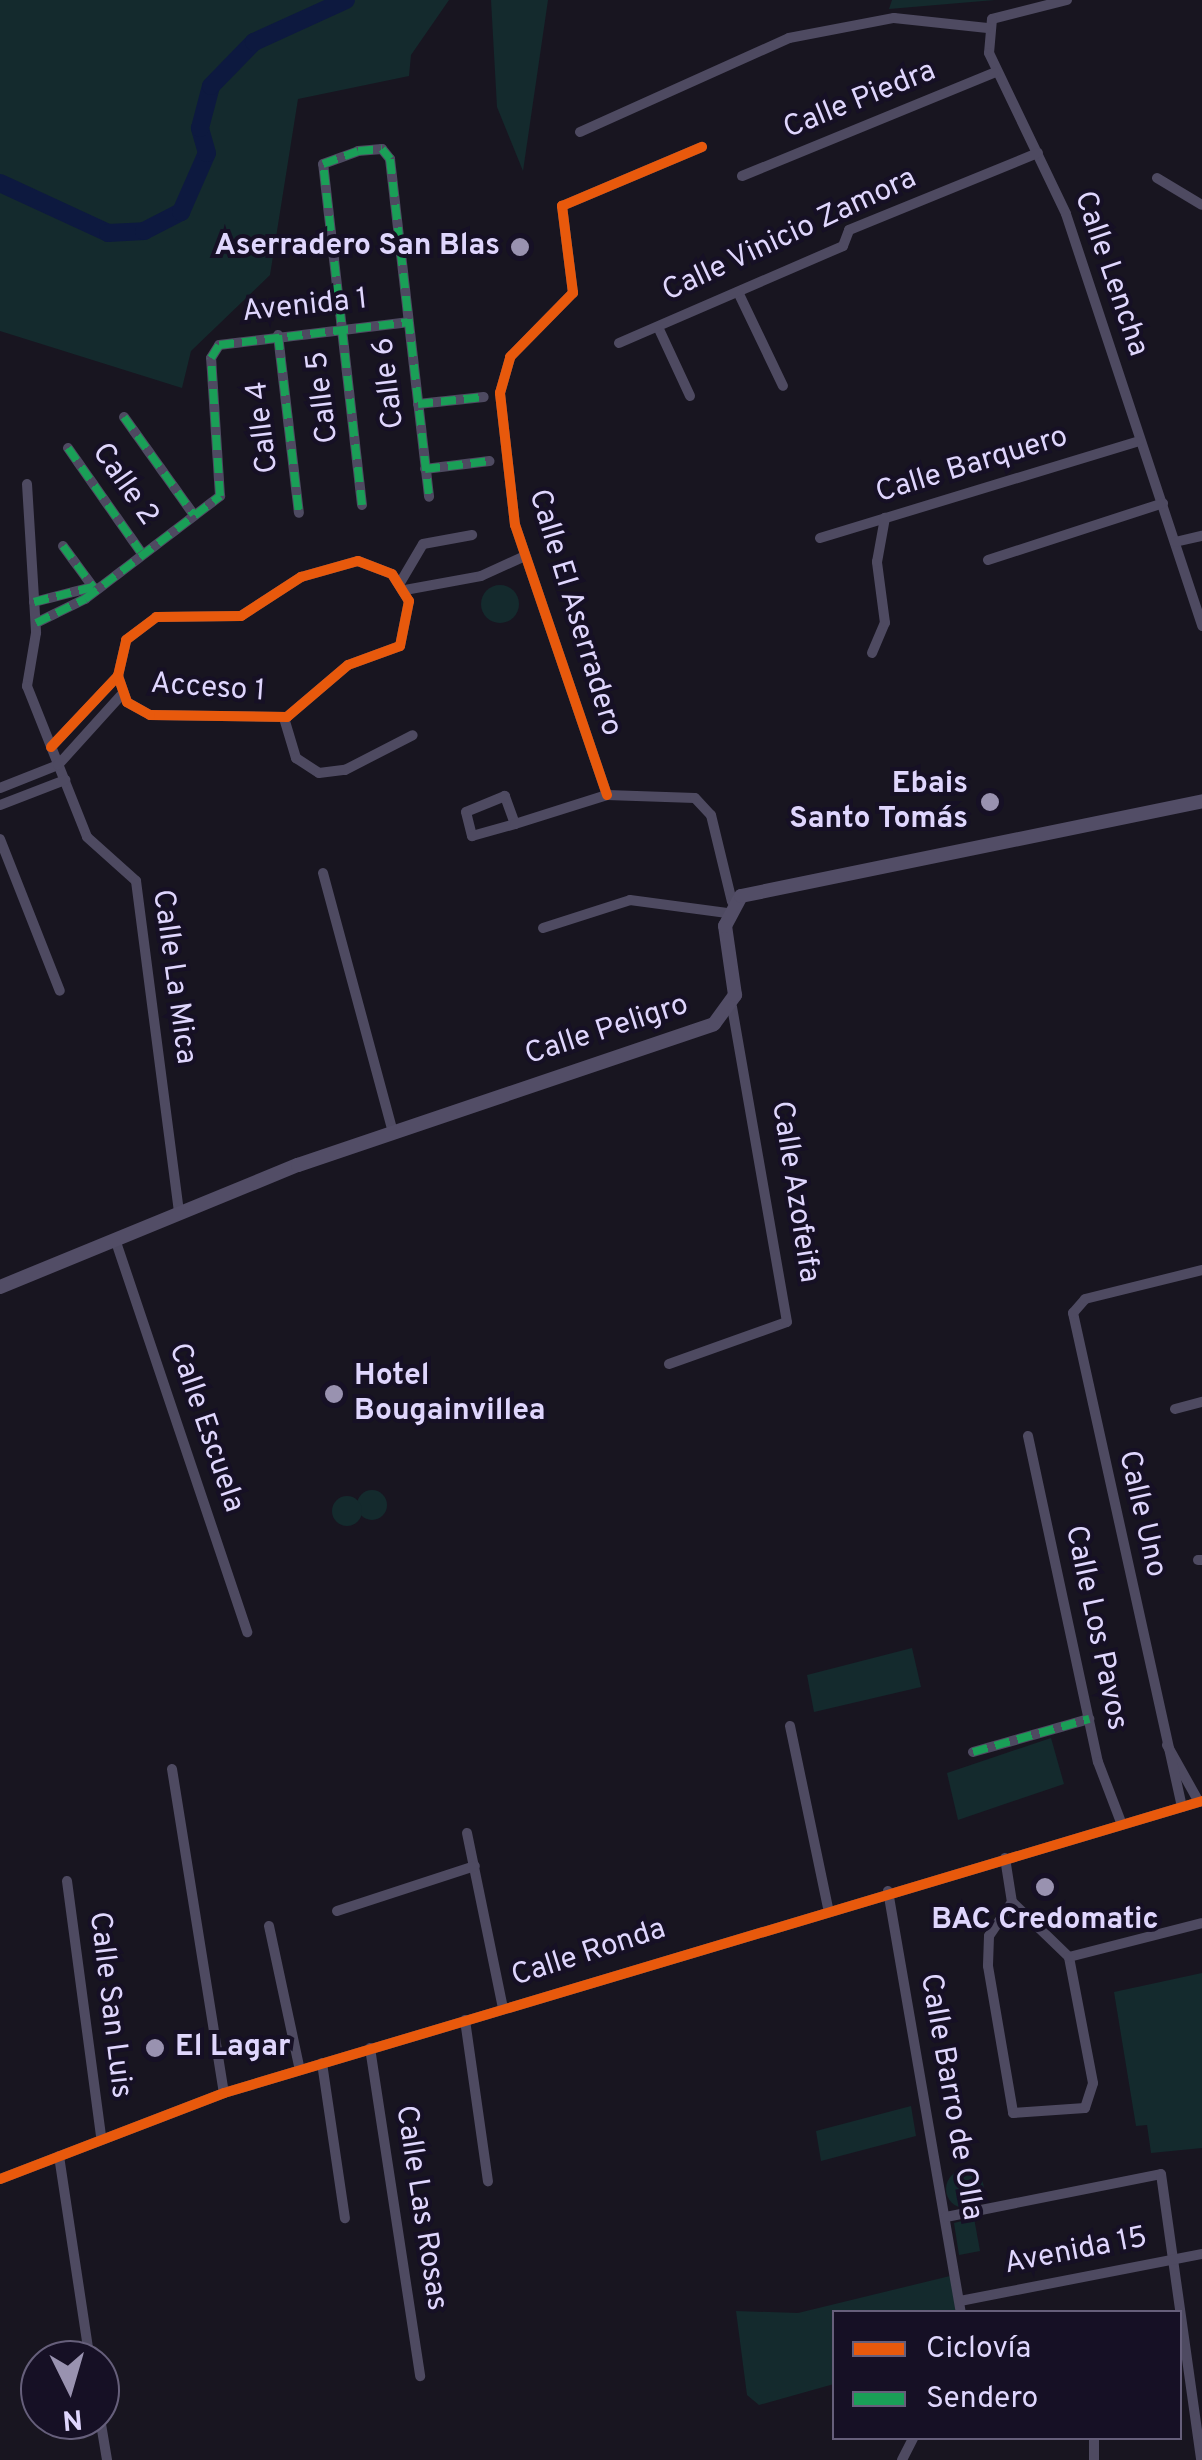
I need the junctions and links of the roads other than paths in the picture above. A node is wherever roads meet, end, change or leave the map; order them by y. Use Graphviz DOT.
graph roads {
  1 [pos="1067,0"];
  2 [pos="1058,1"];
  3 [pos="1040,3"];
  4 [pos="987,28"];
  5 [pos="996,72"];
  6 [pos="580,132"];
  7 [pos="702,147"];
  8 [pos="1038,153"];
  9 [pos="323,164"];
  10 [pos="742,176"];
  11 [pos="1157,178"];
  12 [pos="1202,205"];
  13 [pos="738,292"];
  14 [pos="408,322"];
  15 [pos="658,326"];
  16 [pos="340,329"];
  17 [pos="278,335"];
  18 [pos="618,344"];
  19 [pos="783,386"];
  20 [pos="690,396"];
  21 [pos="484,397"];
  22 [pos="418,404"];
  23 [pos="124,417"];
  24 [pos="1140,441"];
  25 [pos="68,448"];
  26 [pos="490,461"];
  27 [pos="426,469"];
  28 [pos="27,484"];
  29 [pos="429,497"];
  30 [pos="1163,503"];
  31 [pos="362,505"];
  32 [pos="298,513"];
  33 [pos="194,515"];
  34 [pos="885,518"];
  35 [pos="472,535"];
  36 [pos="1202,536"];
  37 [pos="820,538"];
  38 [pos="1175,542"];
  39 [pos="63,546"];
  40 [pos="140,551"];
  41 [pos="526,556"];
  42 [pos="988,560"];
  43 [pos="403,586"];
  44 [pos="93,587"];
  45 [pos="34,602"];
  46 [pos="36,623"];
  47 [pos="1202,626"];
  48 [pos="872,653"];
  49 [pos="118,676"];
  50 [pos="123,693"];
  51 [pos="284,718"];
  52 [pos="413,735"];
  53 [pos="51,747"];
  54 [pos="58,765"];
  55 [pos="64,780"];
  56 [pos="0,788"];
  57 [pos="607,795"];
  58 [pos="1202,802"];
  59 [pos="0,805"];
  60 [pos="514,824"];
  61 [pos="0,839"];
  62 [pos="323,874"];
  63 [pos="730,907"];
  64 [pos="544,928"];
  65 [pos="60,991"];
  66 [pos="732,1007"];
  67 [pos="394,1132"];
  68 [pos="179,1211"];
  69 [pos="115,1239"];
  70 [pos="1202,1270"];
  71 [pos="0,1287"];
  72 [pos="669,1364"];
  73 [pos="1202,1402"];
  74 [pos="1175,1409"];
  75 [pos="1028,1436"];
  76 [pos="248,1632"];
  77 [pos="1089,1718"];
  78 [pos="790,1726"];
  79 [pos="1167,1745"];
  80 [pos="974,1752"];
  81 [pos="172,1770"];
  82 [pos="1200,1801"];
  83 [pos="1182,1808"];
  84 [pos="1122,1825"];
  85 [pos="467,1834"];
  86 [pos="1005,1858"];
  87 [pos="475,1866"];
  88 [pos="68,1881"];
  89 [pos="888,1891"];
  90 [pos="1012,1902"];
  91 [pos="828,1908"];
  92 [pos="337,1912"];
  93 [pos="1202,1923"];
  94 [pos="269,1926"];
  95 [pos="1069,1957"];
  96 [pos="503,2008"];
  97 [pos="465,2020"];
  98 [pos="370,2048"];
  99 [pos="322,2064"];
  100 [pos="300,2070"];
  101 [pos="224,2093"];
  102 [pos="101,2136"];
  103 [pos="60,2156"];
  104 [pos="0,2180"];
  105 [pos="488,2181"];
  106 [pos="946,2217"];
  107 [pos="345,2218"];
  108 [pos="1202,2254"];
  109 [pos="1177,2258"];
  110 [pos="961,2307"];
  111 [pos="1181,2310"];
  112 [pos="1182,2321"];
  113 [pos="87,2340"];
  114 [pos="1185,2359"];
  115 [pos="420,2376"];
  116 [pos="1202,2460"];
  1 -- 2 [label="street"];
  2 -- 3 [label="street"];
  3 -- 4 [label="street"];
  4 -- 5 [label="street, Calle Lencha"];
  4 -- 6 [label="street"];
  5 -- 8 [label="street, Calle Lencha"];
  5 -- 10 [label="street, Calle Piedra"];
  7 -- 41 [label="street, Calle El Aserradero"];
  8 -- 13 [label="street, Calle Vinicio Zamora"];
  8 -- 24 [label="street, Calle Lencha"];
  9 -- 14 [label="street, Calle 6"];
  9 -- 16 [label="street, Calle 5"];
  11 -- 12 [label="street"];
  13 -- 15 [label="street, Calle Vinicio Zamora"];
  13 -- 19 [label="street"];
  14 -- 16 [label="street, Avenida 1"];
  14 -- 22 [label="street, Calle 6"];
  15 -- 18 [label="street, Calle Vinicio Zamora"];
  15 -- 20 [label="street"];
  16 -- 17 [label="street, Avenida 1"];
  16 -- 31 [label="street, Calle 5"];
  17 -- 32 [label="street, Calle 4"];
  17 -- 33 [label="street, Avenida 1"];
  21 -- 22 [label="street"];
  22 -- 27 [label="street, Calle 6"];
  23 -- 33 [label="street"];
  24 -- 30 [label="street, Calle Lencha"];
  24 -- 34 [label="street, Calle Barquero"];
  25 -- 40 [label="street, Calle 2"];
  26 -- 27 [label="street"];
  27 -- 29 [label="street, Calle 6"];
  28 -- 45 [label="street, Calle La Mica"];
  30 -- 38 [label="street, Calle Lencha"];
  30 -- 42 [label="street"];
  33 -- 40 [label="street, Avenida 1"];
  34 -- 37 [label="street, Calle Barquero"];
  34 -- 48 [label="street"];
  35 -- 43 [label="street"];
  36 -- 38 [label="street"];
  38 -- 47 [label="street, Calle Lencha"];
  39 -- 44 [label="street"];
  40 -- 44 [label="street, Avenida 1"];
  41 -- 43 [label="street"];
  41 -- 57 [label="street, Calle El Aserradero"];
  43 -- 49 [label="street, Acceso 1"];
  43 -- 51 [label="street, Acceso 1"];
  44 -- 45 [label="street, Avenida 1"];
  44 -- 46 [label="street, Avenida 1"];
  45 -- 46 [label="street, Calle La Mica"];
  46 -- 53 [label="street, Calle La Mica"];
  49 -- 50 [label="street, Acceso 1"];
  49 -- 53 [label="street, Acceso 1"];
  50 -- 51 [label="street, Acceso 1"];
  50 -- 54 [label="street, Acceso 1"];
  51 -- 52 [label="street"];
  53 -- 54 [label="street, Calle La Mica"];
  54 -- 55 [label="street, Calle La Mica"];
  54 -- 56 [label="street"];
  55 -- 59 [label="street"];
  55 -- 68 [label="street, Calle La Mica"];
  57 -- 60 [label="street"];
  57 -- 63 [label="street"];
  58 -- 63 [label="main road"];
  60 -- 60 [label="street"];
  61 -- 65 [label="street"];
  62 -- 67 [label="street"];
  63 -- 64 [label="street"];
  63 -- 66 [label="main road, Calle Peligro"];
  66 -- 67 [label="main road, Calle Peligro"];
  66 -- 72 [label="street, Calle Azofeifa"];
  67 -- 68 [label="main road, Calle Peligro"];
  68 -- 69 [label="main road, Calle Peligro"];
  69 -- 71 [label="main road, Calle Peligro"];
  69 -- 76 [label="street, Calle Escuela"];
  70 -- 79 [label="street, Calle Uno"];
  73 -- 74 [label="street"];
  75 -- 77 [label="street, Calle Los Pavos"];
  77 -- 80 [label="street"];
  77 -- 84 [label="street, Calle Los Pavos"];
  78 -- 91 [label="street"];
  79 -- 82 [label="street, Calle Uno"];
  79 -- 83 [label="street, Calle Uno"];
  81 -- 101 [label="street"];
  82 -- 83 [label="street, Calle Ronda"];
  83 -- 84 [label="street, Calle Ronda"];
  84 -- 86 [label="street, Calle Ronda"];
  85 -- 87 [label="street"];
  86 -- 89 [label="street, Calle Ronda"];
  86 -- 90 [label="street"];
  87 -- 92 [label="street"];
  87 -- 96 [label="street"];
  88 -- 102 [label="street, Calle San Luis"];
  89 -- 91 [label="street, Calle Ronda"];
  89 -- 106 [label="street, Calle Barro de Olla"];
  90 -- 95 [label="street"];
  90 -- 95 [label="street"];
  91 -- 96 [label="street, Calle Ronda"];
  93 -- 95 [label="street"];
  94 -- 100 [label="street"];
  96 -- 97 [label="street, Calle Ronda"];
  97 -- 98 [label="street, Calle Ronda"];
  97 -- 105 [label="street"];
  98 -- 99 [label="street, Calle Ronda"];
  98 -- 115 [label="street, Calle Las Rosas"];
  99 -- 100 [label="street, Calle Ronda"];
  99 -- 107 [label="street"];
  100 -- 101 [label="street, Calle Ronda"];
  101 -- 102 [label="street, Calle Ronda"];
  102 -- 103 [label="street, Calle Ronda"];
  103 -- 104 [label="street, Calle Ronda"];
  103 -- 113 [label="street"];
  106 -- 109 [label="street"];
  106 -- 110 [label="street, Calle Barro de Olla"];
  108 -- 109 [label="street, Avenida 15"];
  109 -- 110 [label="street, Avenida 15"];
  109 -- 111 [label="street"];
  112 -- 114 [label="street"];
  114 -- 116 [label="street"];
}
